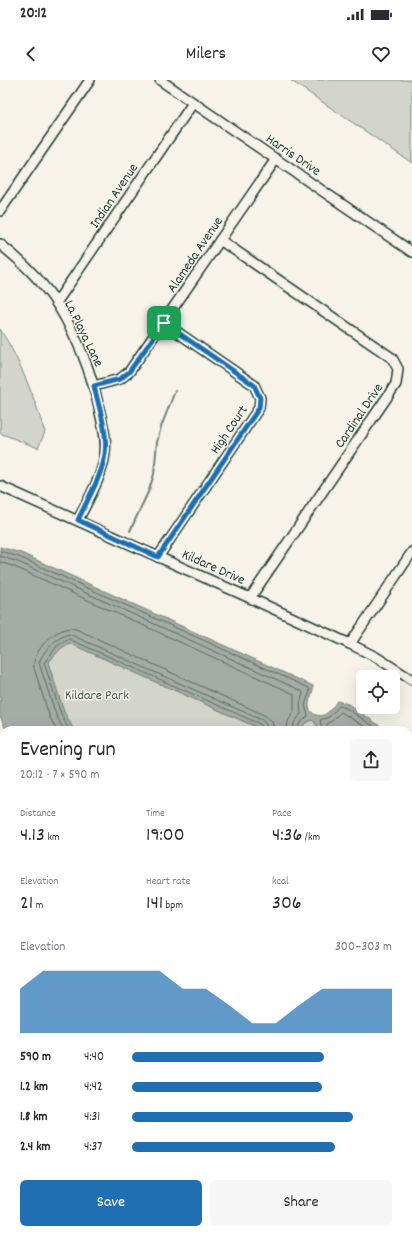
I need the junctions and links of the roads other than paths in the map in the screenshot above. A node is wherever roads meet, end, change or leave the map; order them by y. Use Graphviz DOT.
graph roads {
  1 [pos="90,80"];
  2 [pos="160,80"];
  3 [pos="193,103"];
  4 [pos="276,159"];
  5 [pos="0,211"];
  6 [pos="220,240"];
  7 [pos="0,244"];
  8 [pos="412,252"];
  9 [pos="56,303"];
  10 [pos="164,323"];
  11 [pos="94,386"];
  12 [pos="0,486"];
  13 [pos="78,520"];
  14 [pos="412,552"];
  15 [pos="158,557"];
  16 [pos="250,598"];
  17 [pos="350,644"];
  18 [pos="412,680"];
  1 -- 5 [label="street"];
  2 -- 3 [label="street, Harris Drive"];
  3 -- 4 [label="street, Harris Drive"];
  3 -- 9 [label="street, Indian Avenue"];
  4 -- 6 [label="street, Alameda Avenue"];
  4 -- 8 [label="street, Harris Drive"];
  6 -- 10 [label="street, Alameda Avenue"];
  6 -- 16 [label="street, Cardinal Drive"];
  7 -- 9 [label="street, La Playa Lane"];
  9 -- 11 [label="street, La Playa Lane"];
  10 -- 11 [label="street, Alameda Avenue"];
  10 -- 15 [label="street, High Court"];
  11 -- 13 [label="street, La Playa Lane"];
  12 -- 13 [label="street, Kildare Drive"];
  13 -- 15 [label="street, Kildare Drive"];
  14 -- 17 [label="street"];
  15 -- 16 [label="street, Kildare Drive"];
  16 -- 17 [label="street, Kildare Drive"];
  17 -- 18 [label="street, Kildare Drive"];
}
